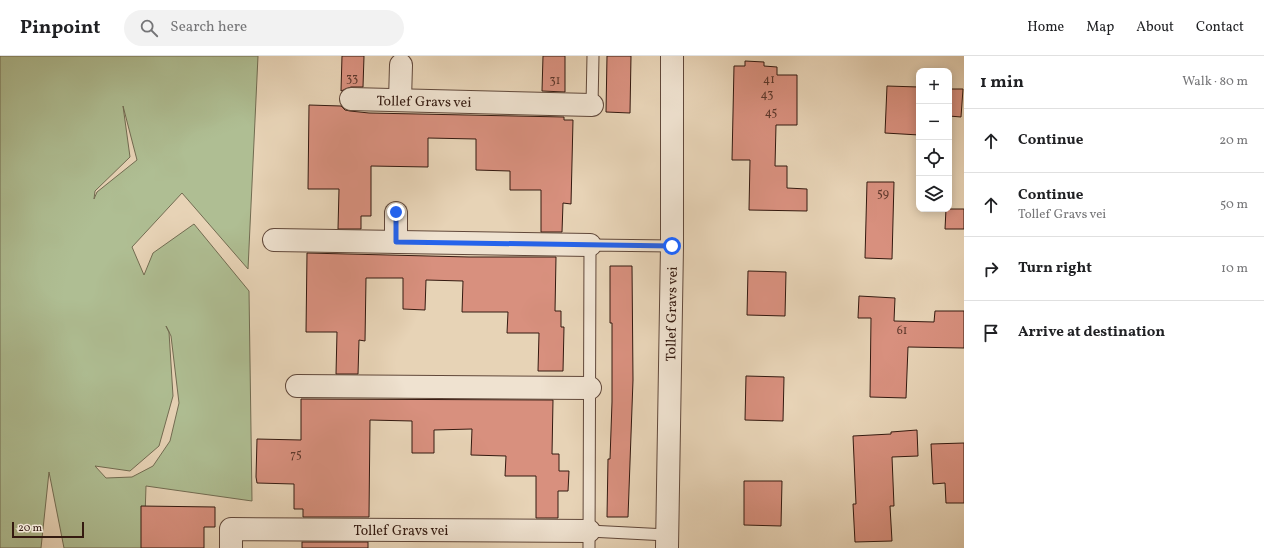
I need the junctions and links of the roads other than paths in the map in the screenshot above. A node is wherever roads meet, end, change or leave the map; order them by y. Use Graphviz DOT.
graph roads {
  1 [pos="593,56"];
  2 [pos="672,56"];
  3 [pos="401,65"];
  4 [pos="351,99"];
  5 [pos="400,100"];
  6 [pos="592,105"];
  7 [pos="396,212"];
  8 [pos="274,240"];
  9 [pos="396,242"];
  10 [pos="590,245"];
  11 [pos="672,246"];
  12 [pos="297,386"];
  13 [pos="590,388"];
  14 [pos="589,539"];
  15 [pos="667,541"];
  16 [pos="231,548"];
  1 -- 6 [label="lane"];
  2 -- 11 [label="street, Tollef Gravs vei"];
  3 -- 5 [label="street"];
  4 -- 5 [label="street, Tollef Gravs vei"];
  5 -- 6 [label="street, Tollef Gravs vei"];
  7 -- 9 [label="street"];
  8 -- 9 [label="street"];
  9 -- 10 [label="street"];
  10 -- 11 [label="lane"];
  10 -- 13 [label="lane"];
  11 -- 15 [label="street, Tollef Gravs vei"];
  12 -- 13 [label="street"];
  13 -- 14 [label="lane"];
  14 -- 15 [label="lane"];
  14 -- 16 [label="street, Tollef Gravs vei"];
}
